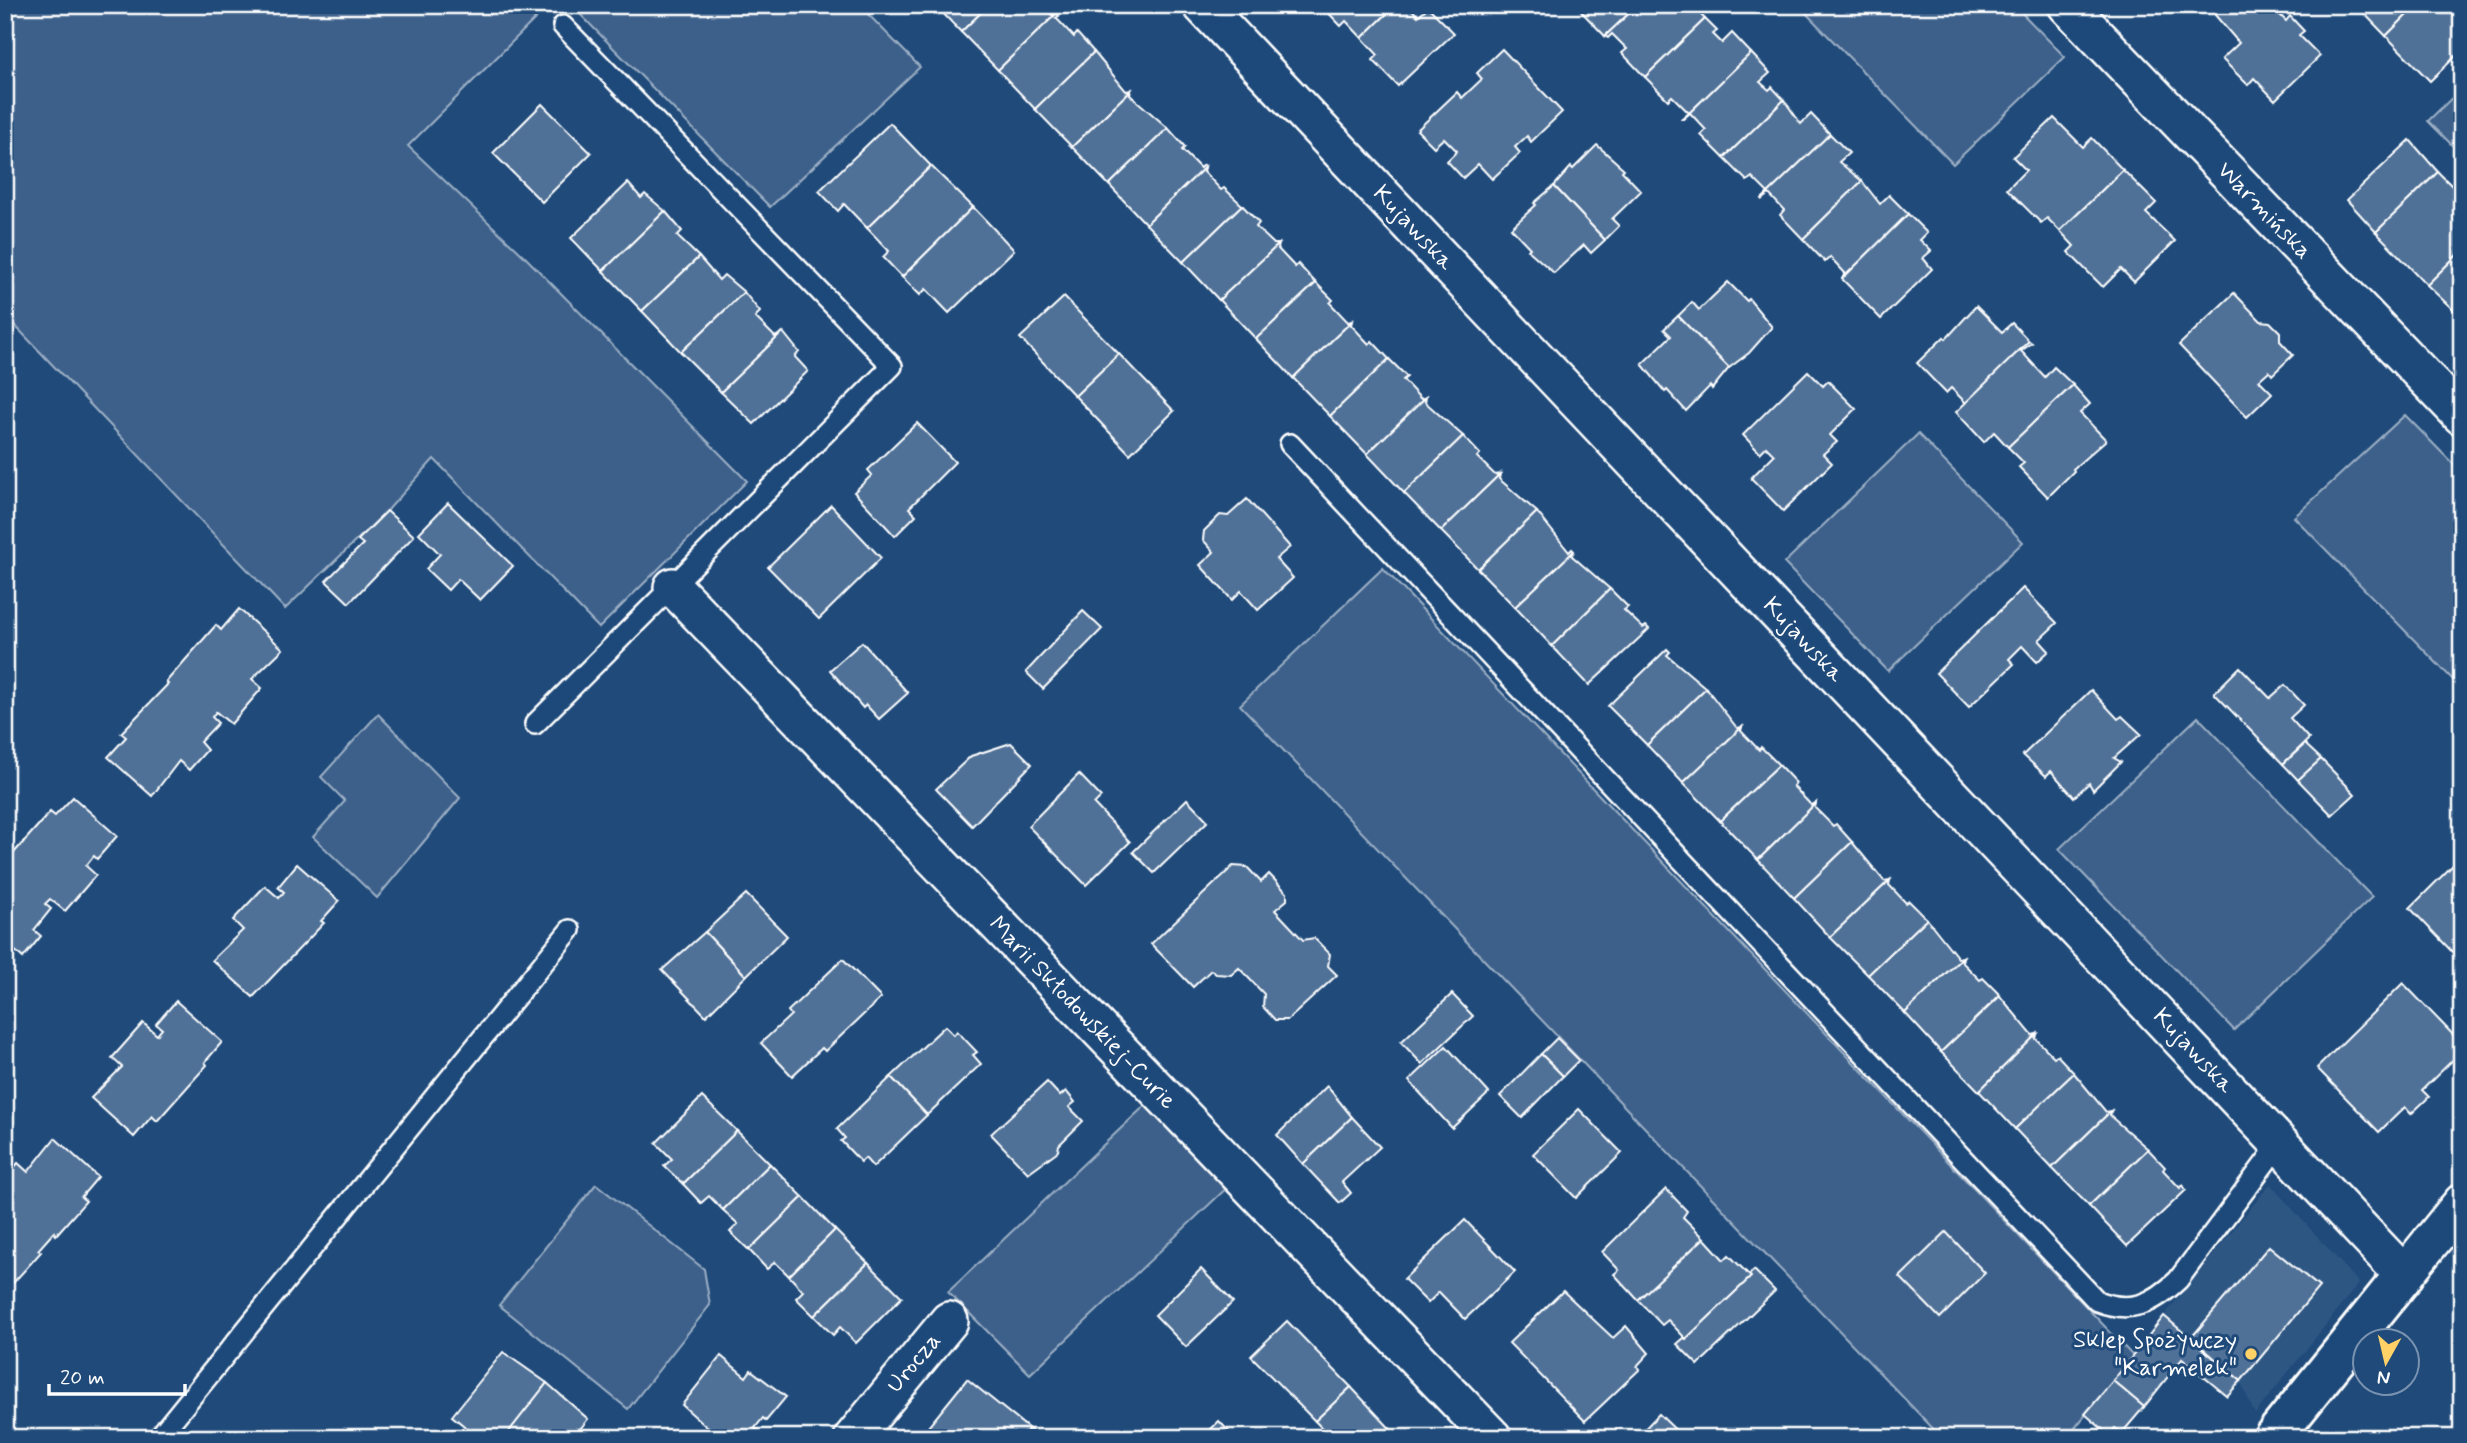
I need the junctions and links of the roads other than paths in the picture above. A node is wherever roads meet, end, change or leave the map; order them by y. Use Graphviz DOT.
graph roads {
  1 [pos="1202,5"];
  2 [pos="2067,5"];
  3 [pos="563,26"];
  4 [pos="2462,416"];
  5 [pos="1290,444"];
  6 [pos="673,587"];
  7 [pos="535,724"];
  8 [pos="570,930"];
  9 [pos="2280,1143"];
  10 [pos="2462,1203"];
  11 [pos="2404,1275"];
  12 [pos="949,1321"];
  13 [pos="158,1438"];
  14 [pos="853,1438"];
  15 [pos="1493,1438"];
  16 [pos="2273,1438"];
  1 -- 9 [label="street, Kujawska"];
  2 -- 4 [label="street, Warmińska"];
  3 -- 6 [label="lane"];
  5 -- 9 [label="lane"];
  6 -- 7 [label="lane"];
  6 -- 15 [label="street, Marii Skłodowskiej-Curie"];
  8 -- 13 [label="lane"];
  9 -- 11 [label="street, Kujawska"];
  10 -- 11 [label="street"];
  11 -- 16 [label="street"];
  12 -- 14 [label="street, Urocza"];
}
